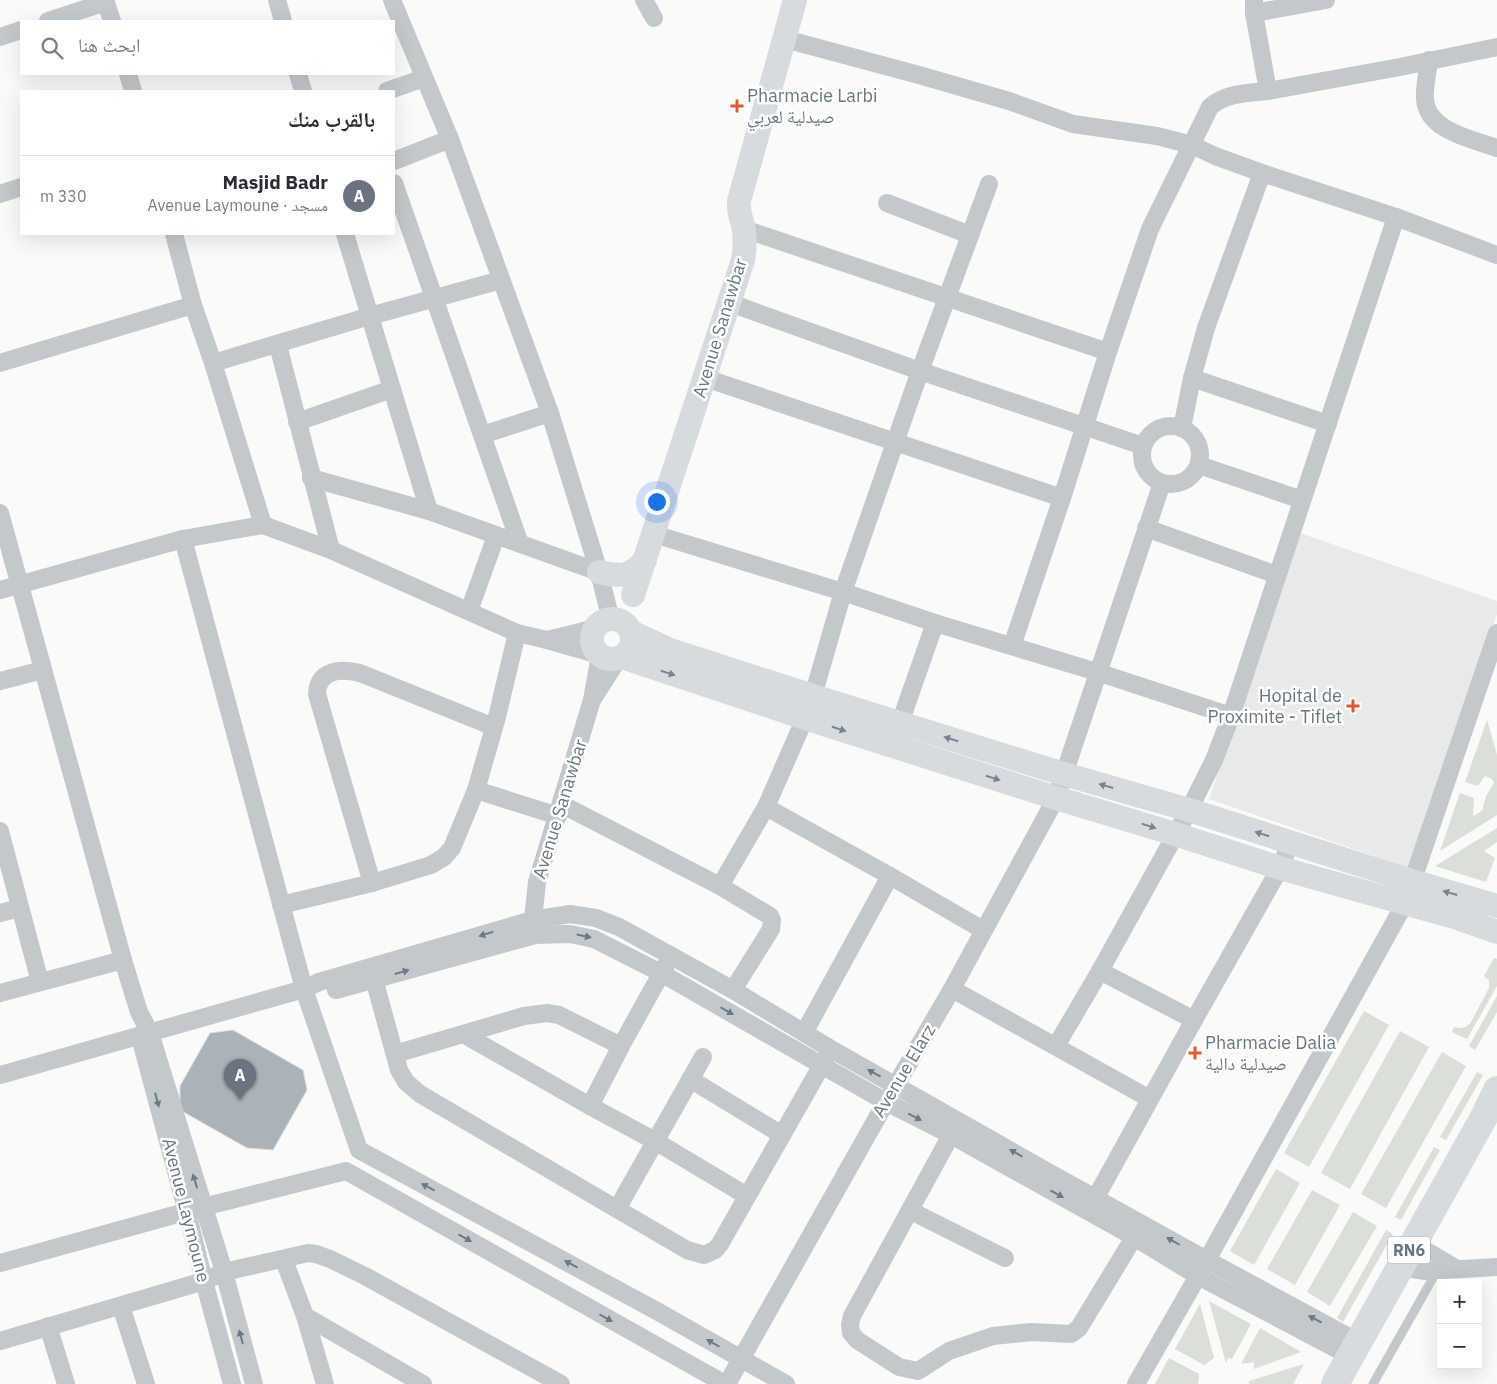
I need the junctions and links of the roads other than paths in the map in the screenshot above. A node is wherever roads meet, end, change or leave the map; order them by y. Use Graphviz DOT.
graph roads {
  1 [pos="277,0"];
  2 [pos="392,0"];
  3 [pos="644,0"];
  4 [pos="795,0"];
  5 [pos="1326,0"];
  6 [pos="105,1"];
  7 [pos="1254,6"];
  8 [pos="654,18"];
  9 [pos="51,20"];
  10 [pos="112,20"];
  11 [pos="283,20"];
  12 [pos="395,20"];
  13 [pos="20,30"];
  14 [pos="0,37"];
  15 [pos="785,39"];
  16 [pos="1497,47"];
  17 [pos="1429,60"];
  18 [pos="128,75"];
  19 [pos="298,75"];
  20 [pos="424,78"];
  21 [pos="133,90"];
  22 [pos="303,90"];
  23 [pos="390,90"];
  24 [pos="1268,91"];
  25 [pos="450,139"];
  26 [pos="1192,145"];
  27 [pos="1497,148"];
  28 [pos="395,161"];
  29 [pos="1262,173"];
  30 [pos="989,184"];
  31 [pos="395,186"];
  32 [pos="20,187"];
  33 [pos="0,194"];
  34 [pos="887,203"];
  35 [pos="1396,217"];
  36 [pos="744,229"];
  37 [pos="970,234"];
  38 [pos="174,235"];
  39 [pos="345,235"];
  40 [pos="1497,255"];
  41 [pos="501,280"];
  42 [pos="946,297"];
  43 [pos="434,300"];
  44 [pos="730,303"];
  45 [pos="193,305"];
  46 [pos="370,316"];
  47 [pos="278,345"];
  48 [pos="1108,352"];
  49 [pos="0,363"];
  50 [pos="213,364"];
  51 [pos="920,371"];
  52 [pos="705,378"];
  53 [pos="1192,378"];
  54 [pos="392,389"];
  55 [pos="550,413"];
  56 [pos="297,422"];
  57 [pos="1328,424"];
  58 [pos="1084,426"];
  59 [pos="1182,428"];
  60 [pos="482,435"];
  61 [pos="895,443"];
  62 [pos="1143,446"];
  63 [pos="1199,465"];
  64 [pos="312,478"];
  65 [pos="1162,483"];
  66 [pos="1062,498"];
  67 [pos="1302,500"];
  68 [pos="429,510"];
  69 [pos="0,513"];
  70 [pos="262,525"];
  71 [pos="1146,528"];
  72 [pos="654,534"];
  73 [pos="496,536"];
  74 [pos="183,539"];
  75 [pos="520,544"];
  76 [pos="331,550"];
  77 [pos="645,560"];
  78 [pos="599,572"];
  79 [pos="1277,575"];
  80 [pos="19,585"];
  81 [pos="0,590"];
  82 [pos="843,592"];
  83 [pos="469,611"];
  84 [pos="934,623"];
  85 [pos="616,625"];
  86 [pos="517,633"];
  87 [pos="1497,633"];
  88 [pos="547,640"];
  89 [pos="1012,646"];
  90 [pos="614,657"];
  91 [pos="43,670"];
  92 [pos="1097,672"];
  93 [pos="0,681"];
  94 [pos="813,696"];
  95 [pos="1231,716"];
  96 [pos="805,718"];
  97 [pos="900,723"];
  98 [pos="494,727"];
  99 [pos="1067,763"];
  100 [pos="476,790"];
  101 [pos="1056,798"];
  102 [pos="766,807"];
  103 [pos="560,810"];
  104 [pos="1189,810"];
  105 [pos="0,831"];
  106 [pos="1175,834"];
  107 [pos="1290,843"];
  108 [pos="1280,868"];
  109 [pos="890,876"];
  110 [pos="372,883"];
  111 [pos="720,886"];
  112 [pos="1409,892"];
  113 [pos="281,905"];
  114 [pos="1497,906"];
  115 [pos="20,908"];
  116 [pos="0,913"];
  117 [pos="534,927"];
  118 [pos="984,930"];
  119 [pos="1497,932"];
  120 [pos="671,956"];
  121 [pos="123,960"];
  122 [pos="1100,971"];
  123 [pos="661,973"];
  124 [pos="373,974"];
  125 [pos="40,982"];
  126 [pos="304,989"];
  127 [pos="952,989"];
  128 [pos="734,990"];
  129 [pos="0,994"];
  130 [pos="1194,1020"];
  131 [pos="804,1033"];
  132 [pos="145,1034"];
  133 [pos="463,1034"];
  134 [pos="621,1046"];
  135 [pos="1056,1046"];
  136 [pos="831,1049"];
  137 [pos="394,1054"];
  138 [pos="703,1057"];
  139 [pos="822,1065"];
  140 [pos="0,1075"];
  141 [pos="690,1079"];
  142 [pos="897,1085"];
  143 [pos="1497,1090"];
  144 [pos="1150,1099"];
  145 [pos="886,1102"];
  146 [pos="590,1106"];
  147 [pos="1491,1107"];
  148 [pos="782,1135"];
  149 [pos="951,1135"];
  150 [pos="656,1141"];
  151 [pos="359,1150"];
  152 [pos="346,1171"];
  153 [pos="1037,1174"];
  154 [pos="747,1196"];
  155 [pos="1096,1197"];
  156 [pos="195,1209"];
  157 [pos="617,1209"];
  158 [pos="911,1210"];
  159 [pos="1138,1230"];
  160 [pos="1413,1243"];
  161 [pos="1005,1258"];
  162 [pos="284,1260"];
  163 [pos="1207,1260"];
  164 [pos="0,1263"];
  165 [pos="1446,1267"];
  166 [pos="1497,1267"];
  167 [pos="1400,1268"];
  168 [pos="224,1272"];
  169 [pos="1198,1276"];
  170 [pos="204,1281"];
  171 [pos="121,1306"];
  172 [pos="305,1316"];
  173 [pos="48,1326"];
  174 [pos="0,1341"];
  175 [pos="1354,1349"];
  176 [pos="741,1359"];
  177 [pos="66,1384"];
  178 [pos="146,1384"];
  179 [pos="232,1384"];
  180 [pos="254,1384"];
  181 [pos="325,1384"];
  182 [pos="423,1384"];
  183 [pos="561,1384"];
  184 [pos="726,1384"];
  185 [pos="786,1384"];
  186 [pos="1136,1384"];
  187 [pos="1334,1384"];
  188 [pos="1373,1384"];
  1 -- 11 [label="street"];
  2 -- 12 [label="street"];
  3 -- 8 [label="street"];
  4 -- 15 [label="street, Avenue Sanawbar"];
  5 -- 7 [label="street"];
  6 -- 9 [label="street"];
  6 -- 10 [label="street"];
  7 -- 24 [label="street"];
  12 -- 20 [label="street"];
  13 -- 14 [label="street"];
  15 -- 26 [label="street"];
  15 -- 36 [label="street, Avenue Sanawbar"];
  16 -- 17 [label="street"];
  17 -- 24 [label="street"];
  17 -- 27 [label="street"];
  18 -- 21 [label="street"];
  19 -- 22 [label="street"];
  20 -- 23 [label="street"];
  20 -- 25 [label="street"];
  24 -- 26 [label="street"];
  25 -- 28 [label="street"];
  25 -- 41 [label="street"];
  26 -- 29 [label="street"];
  26 -- 48 [label="street"];
  29 -- 35 [label="street"];
  29 -- 53 [label="street"];
  30 -- 37 [label="street"];
  31 -- 43 [label="street"];
  32 -- 33 [label="street"];
  34 -- 37 [label="street"];
  35 -- 40 [label="street"];
  35 -- 57 [label="street"];
  36 -- 42 [label="street"];
  36 -- 44 [label="street, Avenue Sanawbar"];
  37 -- 42 [label="street"];
  38 -- 45 [label="street"];
  39 -- 46 [label="street"];
  41 -- 43 [label="street"];
  41 -- 55 [label="street"];
  42 -- 48 [label="street"];
  42 -- 51 [label="street"];
  43 -- 46 [label="street"];
  43 -- 60 [label="street"];
  44 -- 51 [label="street"];
  44 -- 52 [label="street, Avenue Sanawbar"];
  45 -- 49 [label="street"];
  45 -- 50 [label="street"];
  46 -- 47 [label="street"];
  46 -- 54 [label="street"];
  47 -- 50 [label="street"];
  47 -- 56 [label="street"];
  48 -- 58 [label="street"];
  50 -- 70 [label="street"];
  51 -- 58 [label="street"];
  51 -- 61 [label="street"];
  52 -- 61 [label="street"];
  52 -- 72 [label="street, Avenue Sanawbar"];
  53 -- 57 [label="street"];
  53 -- 59 [label="street"];
  54 -- 56 [label="street"];
  54 -- 68 [label="street"];
  55 -- 60 [label="street"];
  55 -- 78 [label="street"];
  56 -- 64 [label="street"];
  57 -- 67 [label="street"];
  58 -- 62 [label="street"];
  58 -- 66 [label="street"];
  59 -- 62 [label="street"];
  59 -- 63 [label="street"];
  60 -- 75 [label="street"];
  61 -- 66 [label="street"];
  61 -- 82 [label="street"];
  62 -- 65 [label="street"];
  63 -- 65 [label="street"];
  63 -- 67 [label="street"];
  64 -- 68 [label="street"];
  64 -- 76 [label="street"];
  65 -- 71 [label="street, Avenue Elarz"];
  66 -- 89 [label="street"];
  67 -- 79 [label="street"];
  68 -- 73 [label="street"];
  69 -- 80 [label="street, Avenue Laymoune"];
  70 -- 74 [label="street"];
  70 -- 76 [label="street"];
  71 -- 79 [label="street"];
  71 -- 92 [label="street, Avenue Elarz"];
  72 -- 77 [label="street, Avenue Sanawbar"];
  72 -- 82 [label="street"];
  73 -- 75 [label="street"];
  73 -- 83 [label="street"];
  74 -- 80 [label="street"];
  74 -- 113 [label="street"];
  75 -- 78 [label="street"];
  76 -- 83 [label="street"];
  77 -- 78 [label="street"];
  77 -- 85 [label="street, Avenue Sanawbar"];
  78 -- 85 [label="street"];
  79 -- 95 [label="street"];
  80 -- 81 [label="street"];
  80 -- 91 [label="street, Avenue Laymoune"];
  82 -- 84 [label="street"];
  82 -- 94 [label="street"];
  83 -- 86 [label="street"];
  84 -- 89 [label="street"];
  84 -- 97 [label="street"];
  85 -- 88 [label="street"];
  85 -- 90 [label="street"];
  85 -- 90 [label="street"];
  85 -- 94 [label="street"];
  86 -- 88 [label="street"];
  86 -- 98 [label="street"];
  87 -- 112 [label="street"];
  88 -- 90 [label="street"];
  89 -- 92 [label="street"];
  90 -- 96 [label="street, one-way"];
  90 -- 103 [label="street, Avenue Sanawbar"];
  91 -- 93 [label="street"];
  91 -- 121 [label="street, Avenue Laymoune"];
  92 -- 95 [label="street"];
  92 -- 99 [label="street, Avenue Elarz"];
  94 -- 96 [label="street"];
  94 -- 97 [label="street"];
  95 -- 104 [label="street"];
  96 -- 101 [label="street, one-way"];
  96 -- 102 [label="street"];
  99 -- 97 [label="street, one-way"];
  98 -- 100 [label="street"];
  98 -- 110 [label="street"];
  99 -- 101 [label="street, Avenue Elarz"];
  104 -- 99 [label="street, one-way"];
  100 -- 103 [label="street"];
  100 -- 110 [label="street"];
  101 -- 106 [label="street, one-way"];
  101 -- 118 [label="street, Avenue Elarz"];
  102 -- 109 [label="street"];
  102 -- 111 [label="street"];
  103 -- 111 [label="street"];
  103 -- 117 [label="street, Avenue Sanawbar"];
  104 -- 106 [label="street"];
  107 -- 104 [label="street, one-way"];
  105 -- 115 [label="street"];
  106 -- 108 [label="street"];
  106 -- 122 [label="street"];
  107 -- 108 [label="street"];
  107 -- 112 [label="street"];
  108 -- 112 [label="street"];
  108 -- 130 [label="street"];
  109 -- 118 [label="street"];
  109 -- 131 [label="street"];
  110 -- 113 [label="street"];
  111 -- 128 [label="street"];
  114 -- 112 [label="street, one-way"];
  112 -- 119 [label="street"];
  112 -- 163 [label="street"];
  113 -- 126 [label="street"];
  115 -- 116 [label="street"];
  115 -- 125 [label="street"];
  117 -- 120 [label="street"];
  117 -- 123 [label="street, one-way"];
  117 -- 124 [label="street"];
  118 -- 127 [label="street, Avenue Elarz"];
  120 -- 123 [label="street"];
  120 -- 128 [label="street"];
  121 -- 125 [label="street"];
  121 -- 132 [label="street, Avenue Laymoune"];
  122 -- 130 [label="street"];
  122 -- 135 [label="street"];
  123 -- 134 [label="street"];
  123 -- 139 [label="street, one-way"];
  124 -- 126 [label="street"];
  124 -- 137 [label="street"];
  125 -- 129 [label="street"];
  126 -- 132 [label="street"];
  126 -- 151 [label="street"];
  127 -- 135 [label="street"];
  127 -- 142 [label="street, Avenue Elarz"];
  128 -- 131 [label="street"];
  130 -- 144 [label="street"];
  131 -- 136 [label="street"];
  132 -- 140 [label="street"];
  132 -- 156 [label="street, Avenue Laymoune"];
  133 -- 134 [label="street"];
  133 -- 137 [label="street"];
  133 -- 146 [label="street"];
  134 -- 146 [label="street"];
  135 -- 144 [label="street"];
  136 -- 139 [label="street"];
  142 -- 136 [label="street, one-way"];
  137 -- 157 [label="street"];
  138 -- 141 [label="street"];
  139 -- 145 [label="street"];
  139 -- 148 [label="street"];
  141 -- 148 [label="street"];
  141 -- 150 [label="street"];
  142 -- 145 [label="street, Avenue Elarz"];
  153 -- 142 [label="street, one-way"];
  143 -- 147 [label="main road, RN6"];
  144 -- 155 [label="street"];
  145 -- 149 [label="street, one-way"];
  145 -- 176 [label="street, Avenue Elarz"];
  146 -- 150 [label="street"];
  147 -- 160 [label="main road, RN6"];
  148 -- 154 [label="street"];
  149 -- 153 [label="street"];
  149 -- 158 [label="street"];
  150 -- 154 [label="street"];
  150 -- 157 [label="street"];
  151 -- 152 [label="street"];
  176 -- 151 [label="street, one-way"];
  152 -- 156 [label="street"];
  152 -- 184 [label="street, one-way"];
  153 -- 155 [label="street"];
  153 -- 159 [label="street, one-way"];
  154 -- 157 [label="street"];
  155 -- 159 [label="street"];
  156 -- 164 [label="street"];
  156 -- 168 [label="street"];
  156 -- 170 [label="street, Avenue Laymoune"];
  158 -- 159 [label="street"];
  158 -- 161 [label="street"];
  163 -- 159 [label="street, one-way"];
  159 -- 169 [label="street"];
  160 -- 165 [label="street"];
  160 -- 167 [label="main road, RN6"];
  162 -- 168 [label="street"];
  162 -- 172 [label="street"];
  162 -- 183 [label="street"];
  163 -- 169 [label="street"];
  175 -- 163 [label="street, one-way"];
  165 -- 166 [label="street"];
  165 -- 167 [label="street"];
  165 -- 188 [label="lane"];
  167 -- 175 [label="main road, RN6"];
  168 -- 170 [label="street"];
  180 -- 168 [label="street, one-way"];
  169 -- 175 [label="street"];
  169 -- 186 [label="street"];
  170 -- 171 [label="street"];
  170 -- 179 [label="street, Avenue Laymoune"];
  171 -- 173 [label="street"];
  171 -- 178 [label="street"];
  172 -- 181 [label="street"];
  172 -- 182 [label="street"];
  173 -- 174 [label="street"];
  173 -- 177 [label="street"];
  175 -- 187 [label="main road, RN6"];
  176 -- 184 [label="street, Avenue Elarz"];
  176 -- 185 [label="street"];
}
